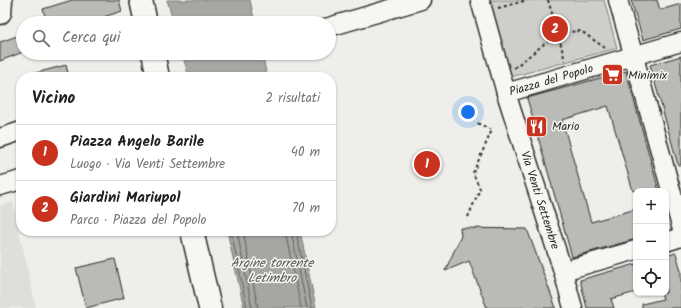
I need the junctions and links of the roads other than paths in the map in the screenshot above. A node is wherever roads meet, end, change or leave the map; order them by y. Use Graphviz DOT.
graph roads {
  1 [pos="3,0"];
  2 [pos="141,0"];
  3 [pos="421,0"];
  4 [pos="618,0"];
  5 [pos="486,5"];
  6 [pos="0,15"];
  7 [pos="144,16"];
  8 [pos="336,25"];
  9 [pos="681,42"];
  10 [pos="634,56"];
  11 [pos="154,60"];
  12 [pos="157,72"];
  13 [pos="506,94"];
  14 [pos="16,133"];
  15 [pos="0,138"];
  16 [pos="16,181"];
  17 [pos="0,186"];
  18 [pos="681,226"];
  19 [pos="193,236"];
  20 [pos="681,237"];
  21 [pos="669,241"];
  22 [pos="633,251"];
  23 [pos="563,271"];
  24 [pos="210,308"];
  25 [pos="573,308"];
  1 -- 6 [label="street"];
  2 -- 7 [label="main road"];
  3 -- 8 [label="street"];
  4 -- 10 [label="street"];
  5 -- 13 [label="street, Piazza del Popolo"];
  9 -- 10 [label="street, Piazza del Popolo"];
  10 -- 13 [label="street, Piazza del Popolo"];
  10 -- 18 [label="street"];
  11 -- 12 [label="main road"];
  13 -- 23 [label="street, Via Venti Settembre"];
  14 -- 15 [label="street"];
  16 -- 17 [label="street"];
  19 -- 24 [label="main road"];
  20 -- 21 [label="street"];
  22 -- 23 [label="street"];
  23 -- 25 [label="street, Via Venti Settembre"];
}
